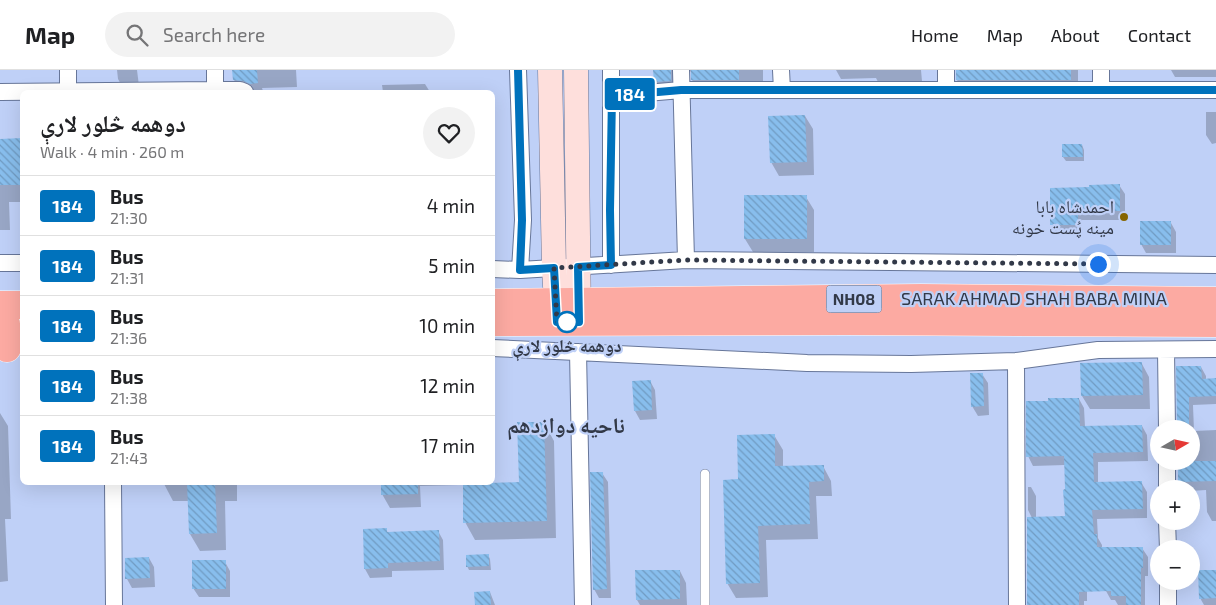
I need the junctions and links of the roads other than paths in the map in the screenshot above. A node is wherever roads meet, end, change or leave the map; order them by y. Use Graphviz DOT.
graph roads {
  1 [pos="68,70"];
  2 [pos="215,70"];
  3 [pos="518,70"];
  4 [pos="550,70"];
  5 [pos="576,70"];
  6 [pos="611,70"];
  7 [pos="681,70"];
  8 [pos="782,70"];
  9 [pos="946,70"];
  10 [pos="1101,70"];
  11 [pos="68,90"];
  12 [pos="215,90"];
  13 [pos="240,90"];
  14 [pos="681,90"];
  15 [pos="782,90"];
  16 [pos="946,90"];
  17 [pos="1101,90"];
  18 [pos="1216,90"];
  19 [pos="0,92"];
  20 [pos="20,92"];
  21 [pos="612,96"];
  22 [pos="686,260"];
  23 [pos="0,263"];
  24 [pos="20,263"];
  25 [pos="611,265"];
  26 [pos="1216,265"];
  27 [pos="578,267"];
  28 [pos="554,268"];
  29 [pos="495,270"];
  30 [pos="520,270"];
  31 [pos="1216,301"];
  32 [pos="495,303"];
  33 [pos="568,312"];
  34 [pos="495,322"];
  35 [pos="1216,323"];
  36 [pos="495,348"];
  37 [pos="1216,349"];
  38 [pos="1166,350"];
  39 [pos="578,352"];
  40 [pos="1016,361"];
  41 [pos="1167,420"];
  42 [pos="705,474"];
  43 [pos="113,485"];
  44 [pos="1168,590"];
  45 [pos="114,605"];
  46 [pos="583,605"];
  47 [pos="705,605"];
  48 [pos="1017,605"];
  49 [pos="1168,605"];
  1 -- 11 [label="street"];
  2 -- 12 [label="street"];
  3 -- 30 [label="street"];
  4 -- 28 [label="main road"];
  5 -- 27 [label="main road"];
  6 -- 21 [label="street"];
  7 -- 14 [label="street"];
  8 -- 15 [label="street"];
  9 -- 16 [label="street"];
  10 -- 17 [label="street"];
  12 -- 13 [label="street"];
  14 -- 15 [label="street"];
  14 -- 21 [label="street"];
  14 -- 22 [label="street"];
  15 -- 16 [label="street"];
  16 -- 17 [label="street"];
  17 -- 18 [label="street"];
  19 -- 20 [label="street"];
  21 -- 25 [label="street"];
  22 -- 25 [label="street"];
  22 -- 26 [label="street"];
  23 -- 24 [label="street"];
  25 -- 27 [label="street"];
  27 -- 28 [label="street"];
  27 -- 33 [label="main road"];
  28 -- 30 [label="street"];
  28 -- 33 [label="main road"];
  29 -- 30 [label="street"];
  31 -- 33 [label="highway, SARAK AHMAD SHAH BABA MINA / NH08"];
  32 -- 33 [label="highway, SARAK AHMAD SHAH BABA MINA / NH08"];
  33 -- 34 [label="highway, NH08"];
  33 -- 35 [label="highway, NH08"];
  36 -- 39 [label="street"];
  37 -- 38 [label="street"];
  38 -- 40 [label="street"];
  38 -- 41 [label="street"];
  39 -- 40 [label="street"];
  39 -- 46 [label="street"];
  40 -- 48 [label="street"];
  42 -- 47 [label="lane"];
  43 -- 45 [label="street"];
  44 -- 49 [label="street"];
}
